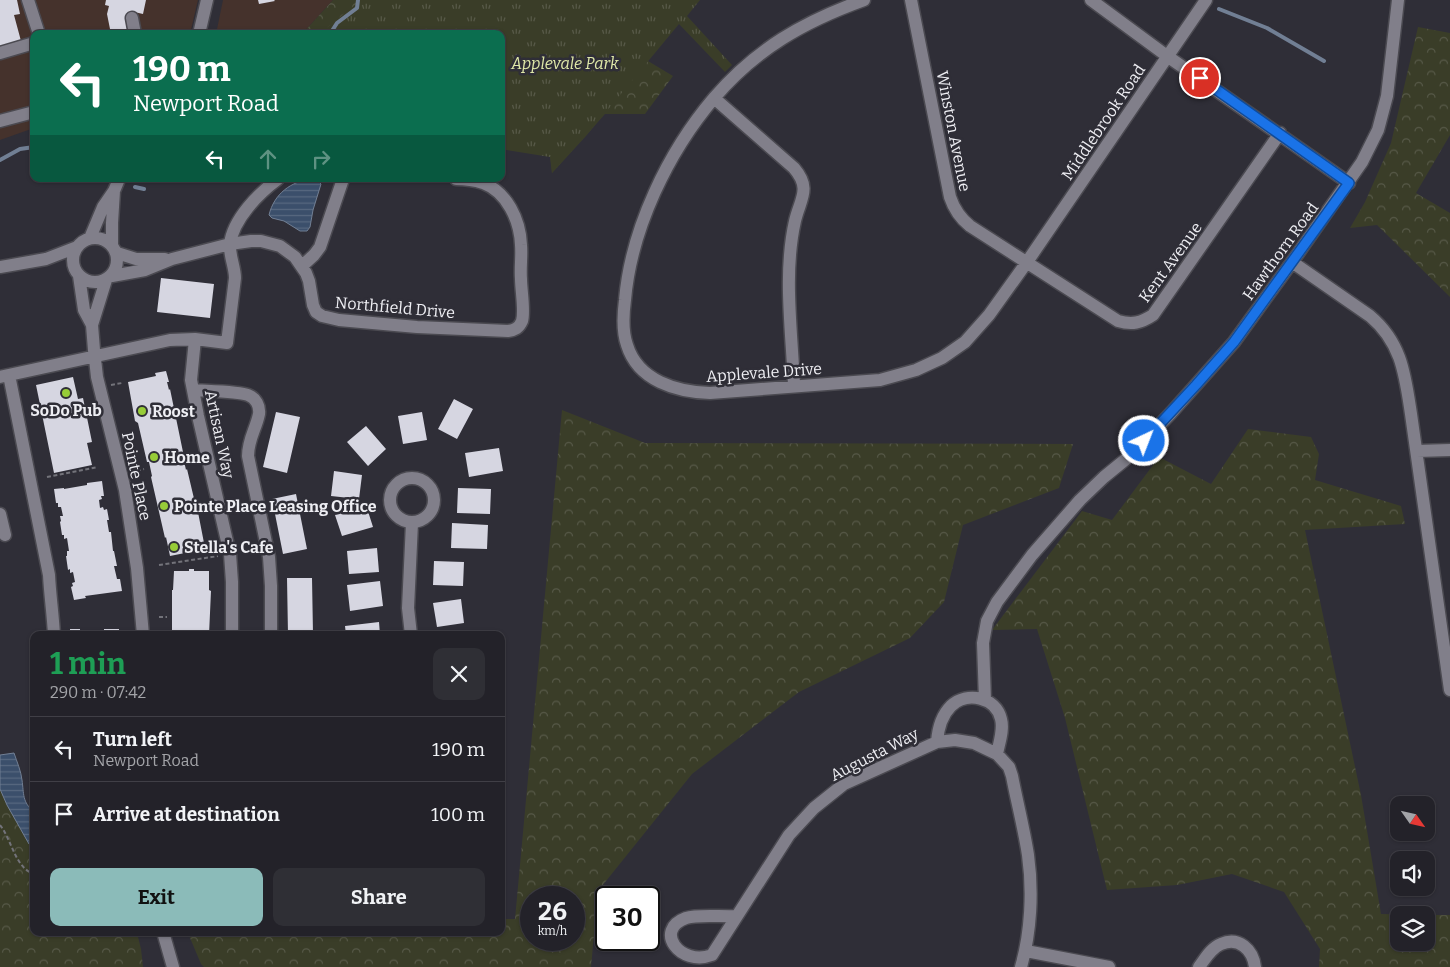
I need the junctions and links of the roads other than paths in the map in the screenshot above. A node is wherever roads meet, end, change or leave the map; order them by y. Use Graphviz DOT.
graph roads {
  1 [pos="28,0"];
  2 [pos="207,0"];
  3 [pos="864,0"];
  4 [pos="911,0"];
  5 [pos="1091,0"];
  6 [pos="1206,0"];
  7 [pos="1398,0"];
  8 [pos="132,18"];
  9 [pos="38,30"];
  10 [pos="134,30"];
  11 [pos="200,30"];
  12 [pos="30,44"];
  13 [pos="0,53"];
  14 [pos="1168,56"];
  15 [pos="714,98"];
  16 [pos="30,113"];
  17 [pos="0,121"];
  18 [pos="1280,134"];
  19 [pos="118,182"];
  20 [pos="275,182"];
  21 [pos="342,182"];
  22 [pos="480,182"];
  23 [pos="1349,183"];
  24 [pos="114,191"];
  25 [pos="90,238"];
  26 [pos="230,244"];
  27 [pos="77,247"];
  28 [pos="115,249"];
  29 [pos="172,258"];
  30 [pos="46,259"];
  31 [pos="1027,262"];
  32 [pos="1292,262"];
  33 [pos="302,266"];
  34 [pos="0,267"];
  35 [pos="77,273"];
  36 [pos="109,278"];
  37 [pos="92,325"];
  38 [pos="194,339"];
  39 [pos="95,357"];
  40 [pos="5,376"];
  41 [pos="794,386"];
  42 [pos="193,390"];
  43 [pos="1450,450"];
  44 [pos="1417,451"];
  45 [pos="0,514"];
  46 [pos="412,523"];
  47 [pos="5,535"];
  48 [pos="54,631"];
  49 [pos="143,631"];
  50 [pos="232,631"];
  51 [pos="271,631"];
  52 [pos="411,631"];
  53 [pos="1450,690"];
  54 [pos="985,700"];
  55 [pos="937,742"];
  56 [pos="997,754"];
  57 [pos="736,916"];
  58 [pos="164,936"];
  59 [pos="1026,951"];
  60 [pos="173,967"];
  61 [pos="1021,967"];
  62 [pos="1110,967"];
  63 [pos="1199,967"];
  64 [pos="1255,967"];
  1 -- 9 [label="street"];
  2 -- 11 [label="street"];
  3 -- 15 [label="street, Applevale Drive"];
  4 -- 31 [label="street, Winston Avenue"];
  5 -- 14 [label="street"];
  6 -- 14 [label="street, Middlebrook Road"];
  7 -- 23 [label="street, Hawthorn Road"];
  8 -- 10 [label="street"];
  12 -- 13 [label="street"];
  14 -- 18 [label="street"];
  14 -- 31 [label="street, Middlebrook Road"];
  15 -- 41 [label="street"];
  15 -- 41 [label="street, Applevale Drive"];
  16 -- 17 [label="street"];
  18 -- 23 [label="street"];
  18 -- 31 [label="street, Kent Avenue"];
  19 -- 24 [label="street"];
  20 -- 26 [label="street"];
  21 -- 33 [label="street"];
  22 -- 33 [label="street, Northfield Drive"];
  23 -- 32 [label="street, Hawthorn Road"];
  24 -- 25 [label="street"];
  24 -- 28 [label="street"];
  25 -- 27 [label="street"];
  25 -- 28 [label="street"];
  26 -- 29 [label="street, Northfield Drive"];
  26 -- 33 [label="street, Northfield Drive"];
  26 -- 38 [label="street"];
  27 -- 30 [label="street"];
  27 -- 35 [label="street"];
  28 -- 29 [label="street, Northfield Drive"];
  28 -- 36 [label="street"];
  29 -- 36 [label="street, Northfield Drive"];
  30 -- 34 [label="street"];
  30 -- 35 [label="street"];
  31 -- 41 [label="street, Applevale Drive"];
  32 -- 44 [label="street"];
  32 -- 54 [label="street, Hawthorn Road"];
  35 -- 36 [label="street"];
  35 -- 37 [label="street, Pointe Place"];
  36 -- 37 [label="street, Pointe Place"];
  37 -- 39 [label="street, Pointe Place"];
  38 -- 39 [label="street"];
  38 -- 42 [label="street, Artisan Way"];
  39 -- 40 [label="street"];
  39 -- 49 [label="street, Pointe Place"];
  40 -- 48 [label="street"];
  42 -- 50 [label="street, Artisan Way"];
  42 -- 51 [label="street"];
  43 -- 44 [label="street"];
  44 -- 53 [label="street"];
  45 -- 47 [label="street"];
  46 -- 52 [label="street"];
  54 -- 55 [label="street, Augusta Way"];
  54 -- 56 [label="street"];
  55 -- 56 [label="street, Augusta Way"];
  55 -- 57 [label="street, Augusta Way"];
  56 -- 59 [label="street, Augusta Way"];
  57 -- 57 [label="street, Augusta Way"];
  58 -- 60 [label="street"];
  59 -- 61 [label="street, Augusta Way"];
  59 -- 62 [label="street"];
  63 -- 64 [label="street"];
}
